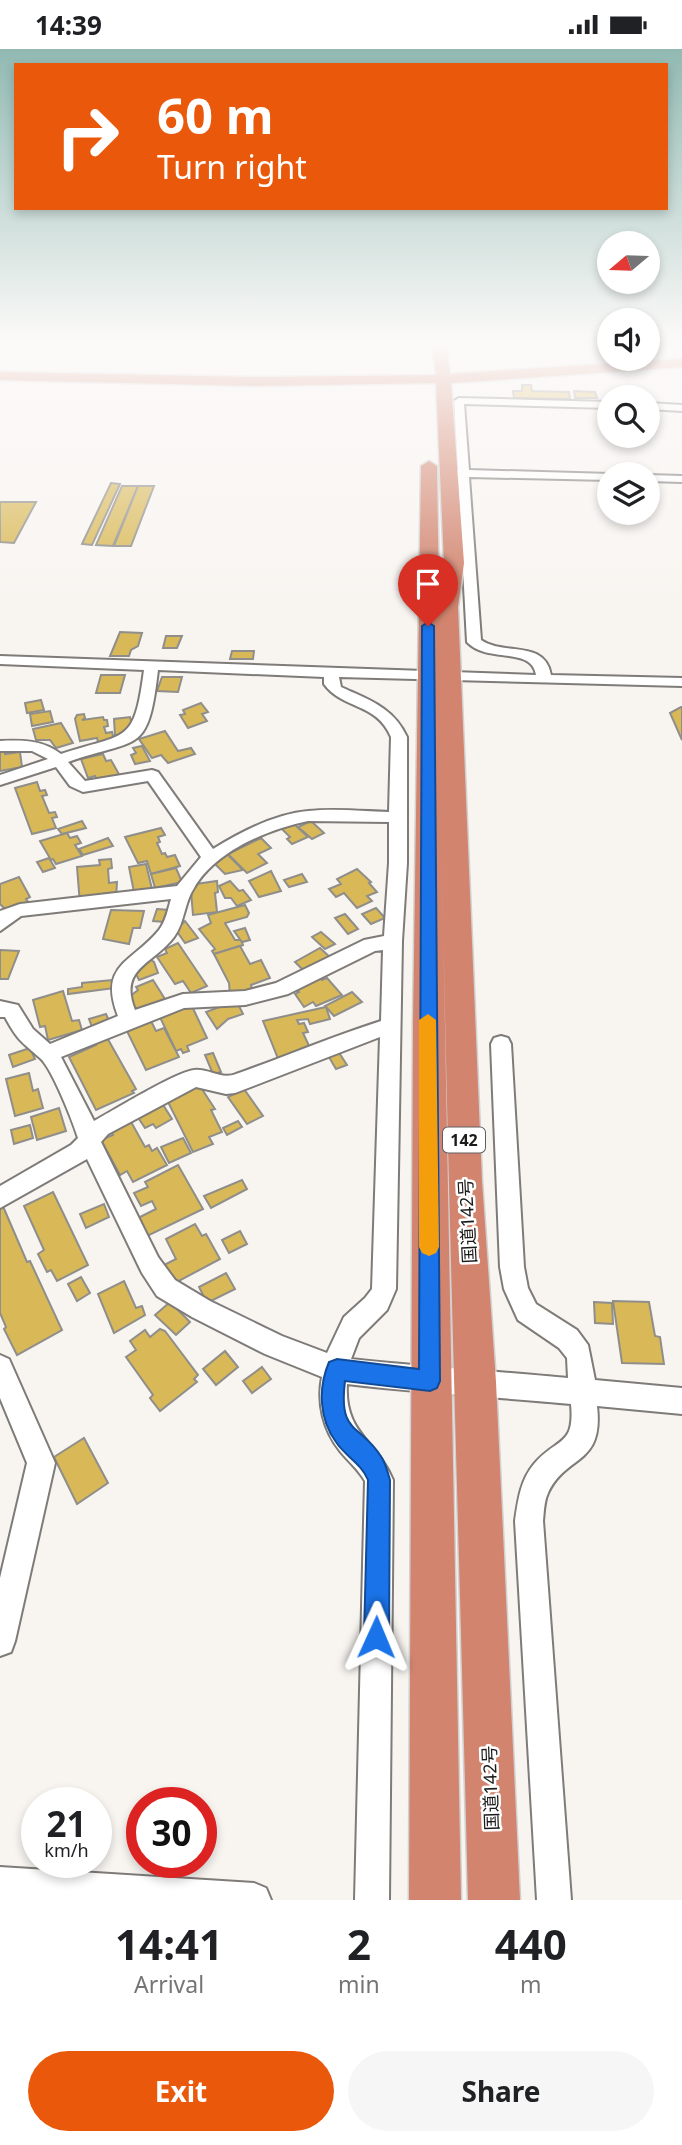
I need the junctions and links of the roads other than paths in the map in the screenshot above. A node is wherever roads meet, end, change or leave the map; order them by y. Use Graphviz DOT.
graph roads {
  1 [pos="436,429"];
  2 [pos="446,429"];
  3 [pos="458,429"];
  4 [pos="456,473"];
  5 [pos="597,477"];
  6 [pos="660,478"];
  7 [pos="682,479"];
  8 [pos="0,660"];
  9 [pos="152,664"];
  10 [pos="332,672"];
  11 [pos="439,676"];
  12 [pos="544,679"];
  13 [pos="682,682"];
  14 [pos="0,746"];
  15 [pos="60,760"];
  16 [pos="0,781"];
  17 [pos="397,817"];
  18 [pos="210,857"];
  19 [pos="183,891"];
  20 [pos="0,924"];
  21 [pos="393,941"];
  22 [pos="0,1009"];
  23 [pos="130,1020"];
  24 [pos="391,1026"];
  25 [pos="501,1044"];
  26 [pos="48,1053"];
  27 [pos="89,1140"];
  28 [pos="0,1198"];
  29 [pos="0,1368"];
  30 [pos="337,1370"];
  31 [pos="430,1381"];
  32 [pos="476,1382"];
  33 [pos="582,1394"];
  34 [pos="682,1401"];
  35 [pos="0,1641"];
  36 [pos="0,1884"];
  37 [pos="254,1900"];
  38 [pos="372,1900"];
  39 [pos="435,1900"];
  40 [pos="494,1900"];
  41 [pos="554,1900"];
  1 -- 11 [label="highway, 国道142号 / 142"];
  2 -- 4 [label="highway, 国道142号 / 142"];
  3 -- 4 [label="street"];
  4 -- 5 [label="street"];
  4 -- 11 [label="highway, 国道142号 / 142"];
  4 -- 12 [label="street"];
  6 -- 7 [label="street"];
  8 -- 9 [label="street"];
  9 -- 10 [label="street"];
  9 -- 15 [label="street"];
  10 -- 11 [label="street"];
  10 -- 17 [label="street"];
  11 -- 12 [label="street"];
  11 -- 31 [label="highway, 国道142号 / 142"];
  11 -- 32 [label="highway, 国道142号 / 142"];
  12 -- 13 [label="street"];
  14 -- 15 [label="street"];
  15 -- 16 [label="street"];
  15 -- 18 [label="street"];
  17 -- 18 [label="street"];
  17 -- 21 [label="street"];
  18 -- 19 [label="street"];
  19 -- 20 [label="street"];
  19 -- 23 [label="street"];
  21 -- 23 [label="street"];
  21 -- 24 [label="street"];
  22 -- 26 [label="street"];
  23 -- 26 [label="street"];
  24 -- 27 [label="street"];
  24 -- 30 [label="street"];
  25 -- 33 [label="street"];
  26 -- 27 [label="street"];
  27 -- 28 [label="street"];
  27 -- 30 [label="street"];
  29 -- 35 [label="street"];
  30 -- 31 [label="street"];
  30 -- 38 [label="street"];
  31 -- 32 [label="street"];
  31 -- 39 [label="highway, 国道142号 / 142"];
  32 -- 33 [label="street"];
  32 -- 40 [label="highway, 国道142号 / 142"];
  33 -- 34 [label="street"];
  33 -- 41 [label="street"];
  36 -- 37 [label="street"];
}
